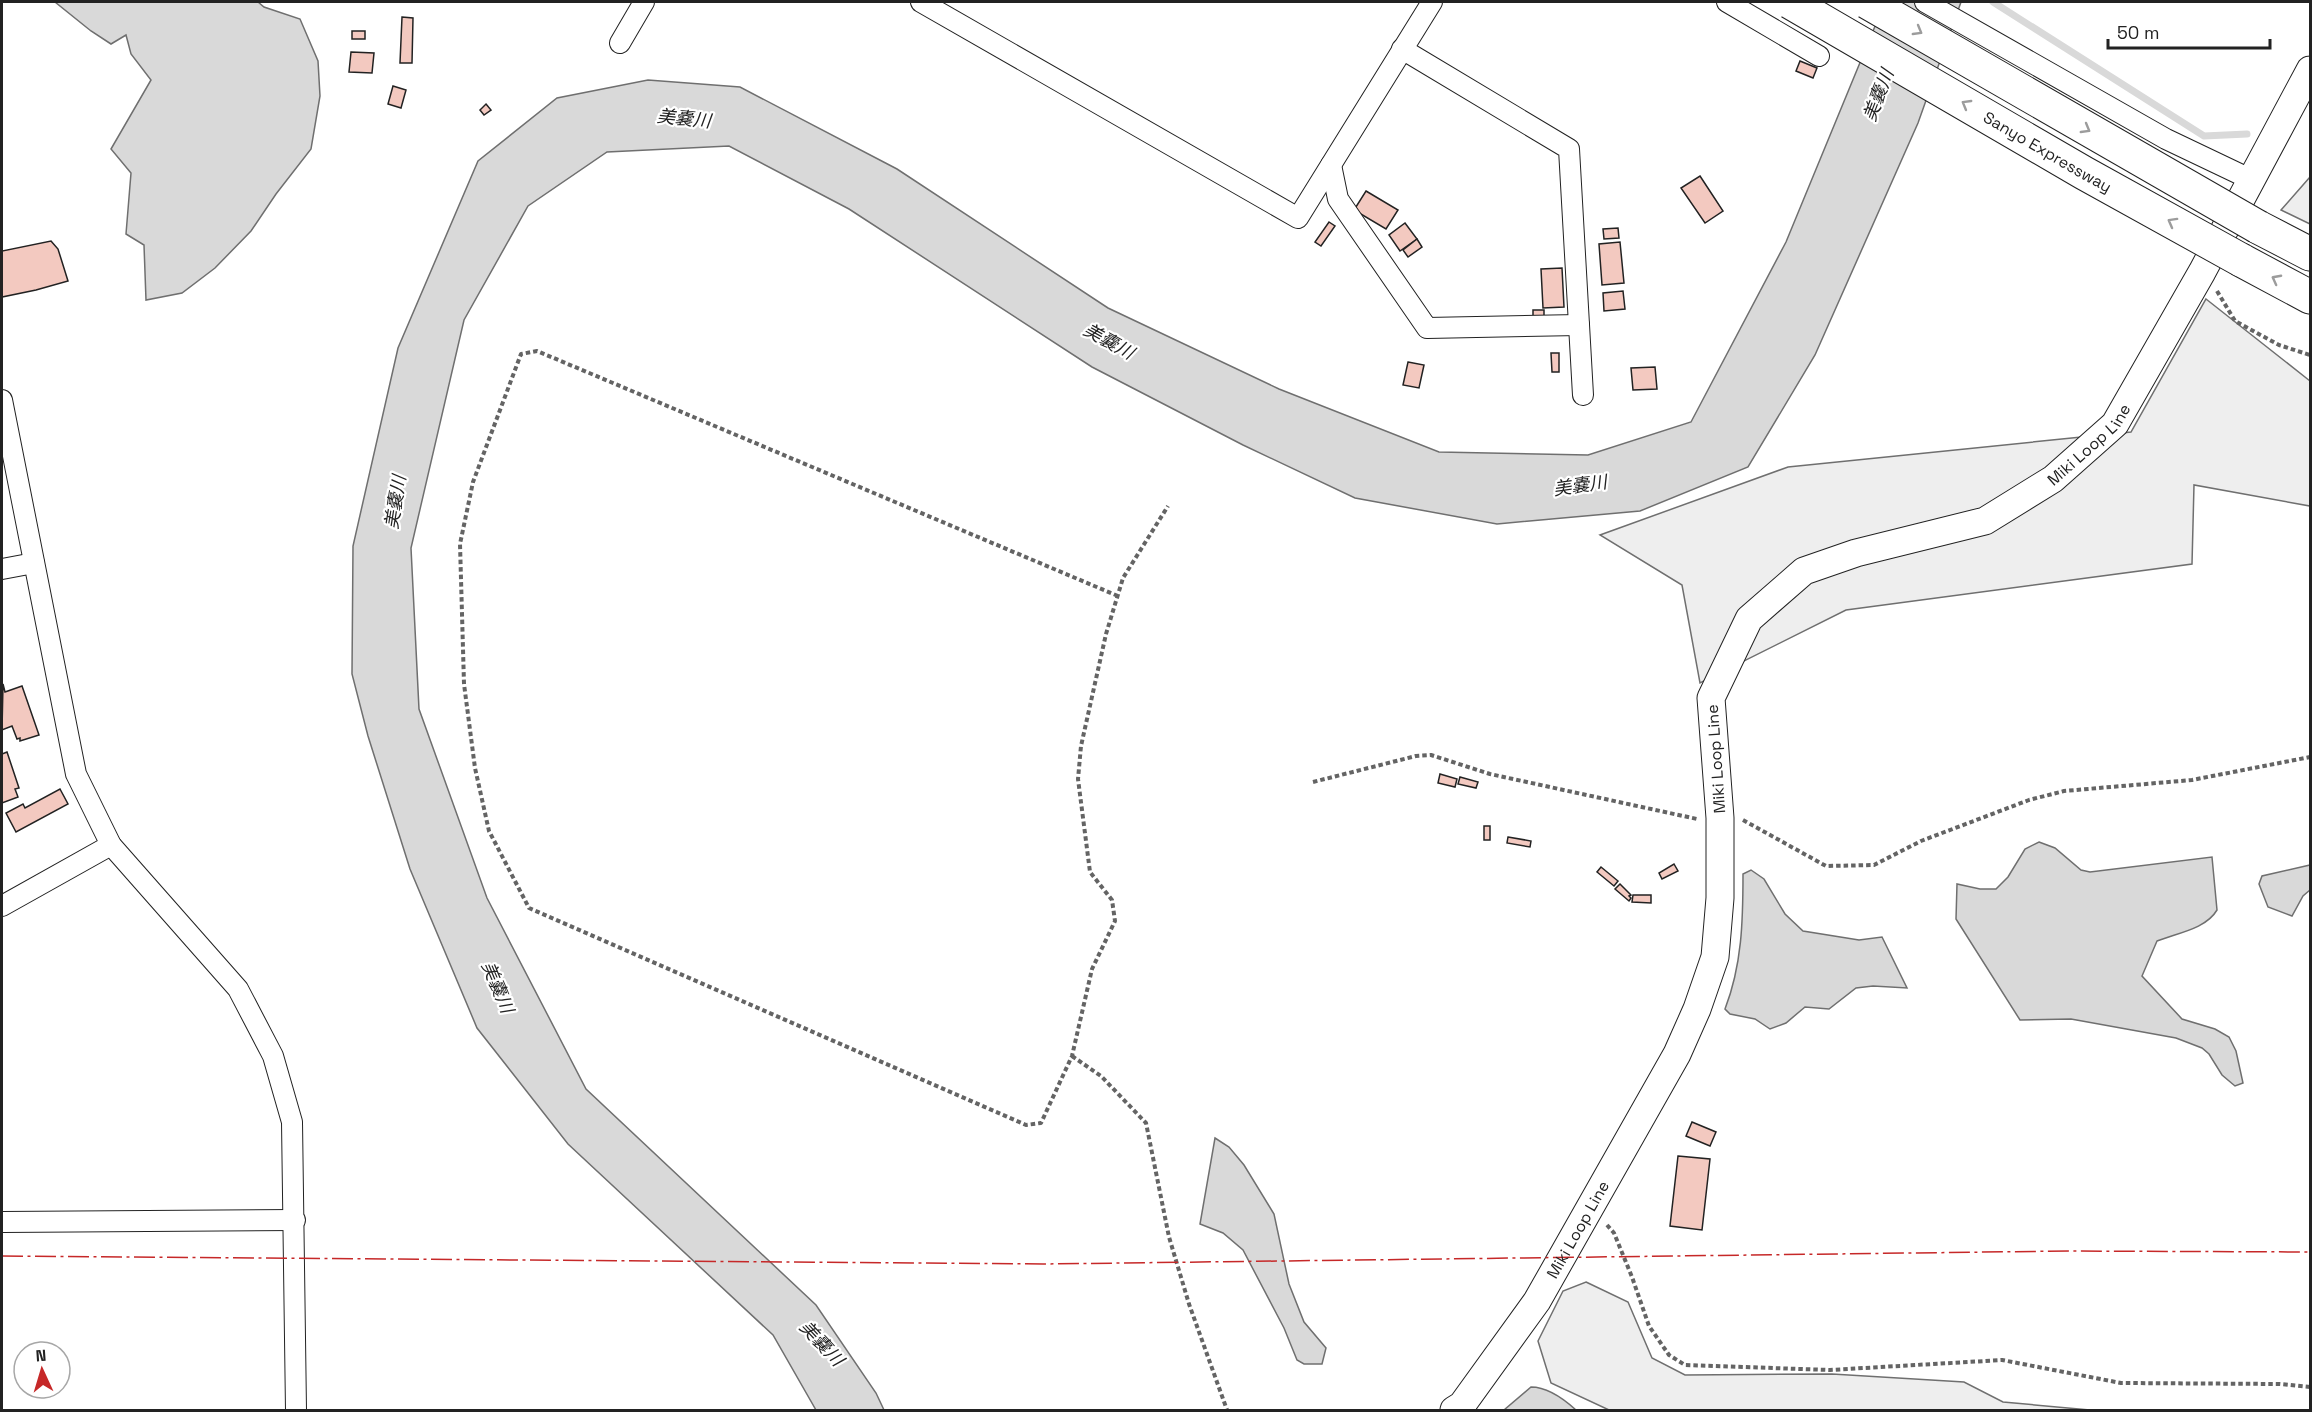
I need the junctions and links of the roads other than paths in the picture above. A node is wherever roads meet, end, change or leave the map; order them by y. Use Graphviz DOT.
graph roads {
  1 [pos="644,2"];
  2 [pos="921,2"];
  3 [pos="1432,2"];
  4 [pos="1727,2"];
  5 [pos="1790,2"];
  6 [pos="1867,2"];
  7 [pos="1925,2"];
  8 [pos="620,43"];
  9 [pos="1402,50"];
  10 [pos="1819,56"];
  11 [pos="2310,70"];
  12 [pos="1331,165"];
  13 [pos="2252,180"];
  14 [pos="2310,254"];
  15 [pos="2310,297"];
  16 [pos="1579,325"];
  17 [pos="1583,395"];
  18 [pos="2,400"];
  19 [pos="34,563"];
  20 [pos="2,569"];
  21 [pos="111,845"];
  22 [pos="2,906"];
  23 [pos="295,1220"];
  24 [pos="2,1222"];
  25 [pos="296,1410"];
  26 [pos="1454,1410"];
  1 -- 8 [label="street"];
  2 -- 12 [label="street"];
  3 -- 9 [label="street"];
  4 -- 10 [label="street"];
  15 -- 5 [label="highway, Sanyo Expressway, one-way, bridge"];
  6 -- 14 [label="highway, one-way, bridge"];
  7 -- 13 [label="street"];
  9 -- 12 [label="street"];
  9 -- 16 [label="street"];
  11 -- 13 [label="main road, Miki Loop Line"];
  12 -- 16 [label="street"];
  13 -- 26 [label="main road, Miki Loop Line"];
  16 -- 17 [label="street"];
  18 -- 19 [label="street"];
  19 -- 20 [label="street"];
  19 -- 21 [label="street"];
  21 -- 22 [label="street"];
  21 -- 23 [label="street"];
  23 -- 24 [label="street"];
  23 -- 25 [label="street"];
}
